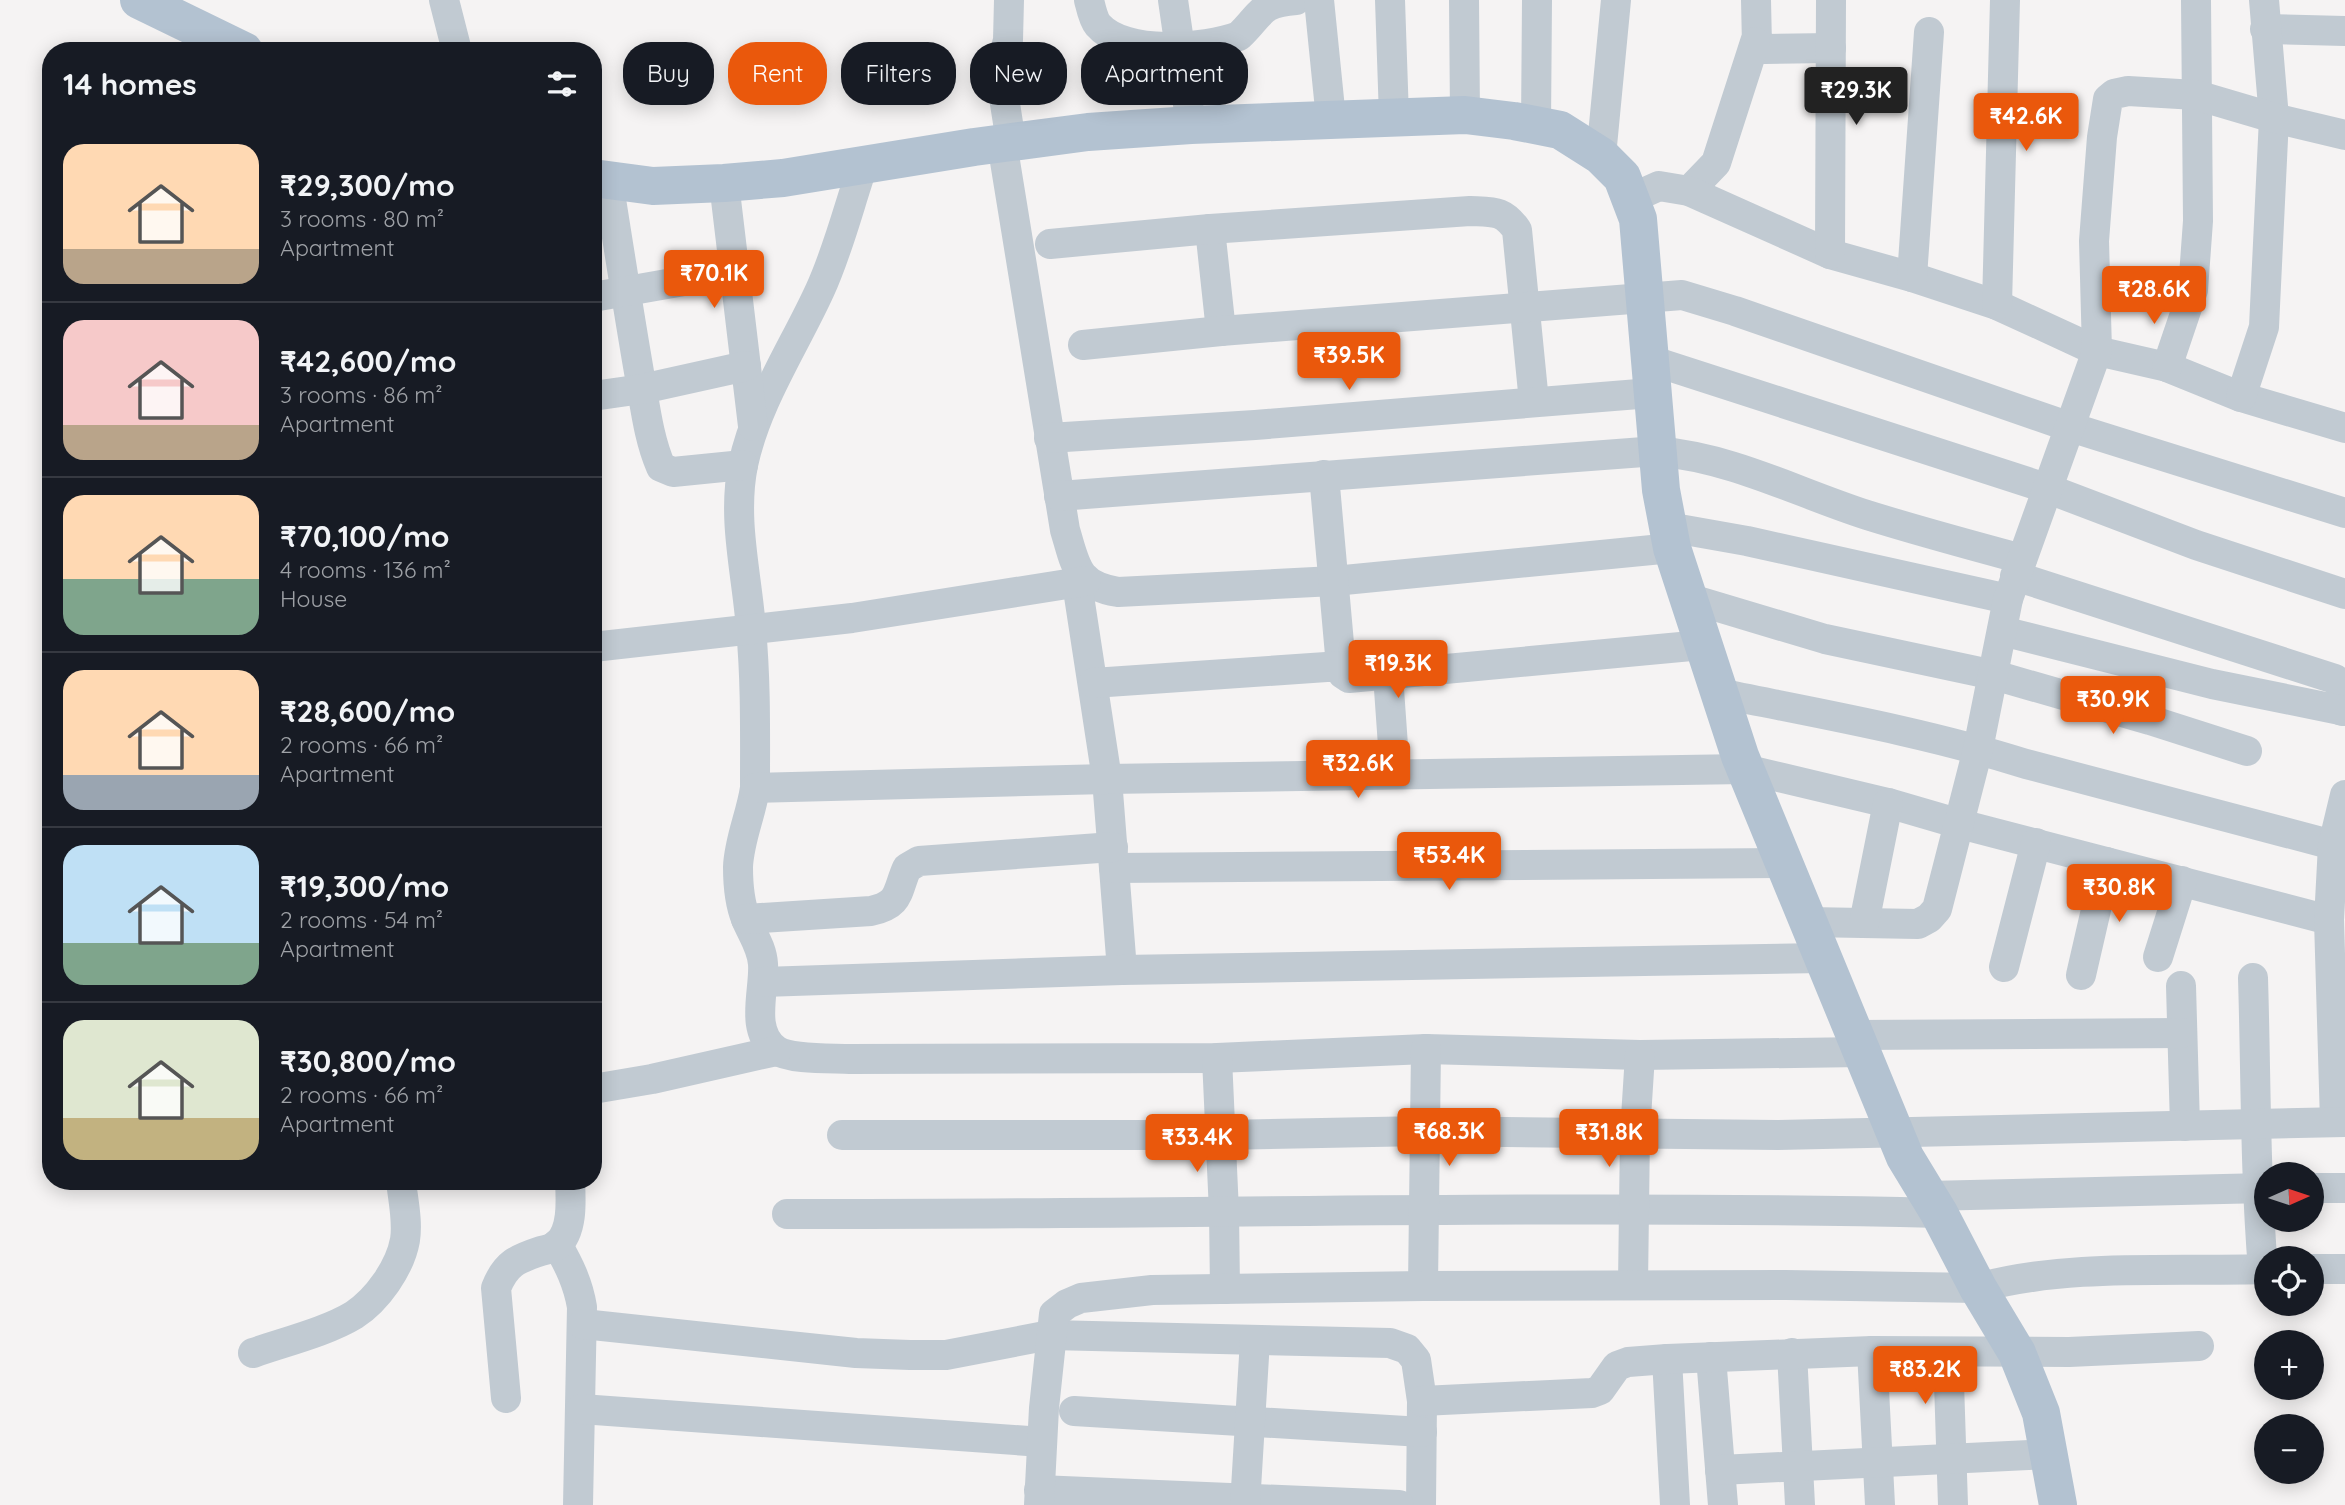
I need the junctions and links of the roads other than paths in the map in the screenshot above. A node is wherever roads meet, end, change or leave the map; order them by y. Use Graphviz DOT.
graph roads {
  1 [pos="139,0"];
  2 [pos="444,0"];
  3 [pos="1009,0"];
  4 [pos="1089,0"];
  5 [pos="1173,0"];
  6 [pos="1296,0"];
  7 [pos="1319,0"];
  8 [pos="1390,0"];
  9 [pos="1464,0"];
  10 [pos="1537,0"];
  11 [pos="1616,0"];
  12 [pos="1756,0"];
  13 [pos="1831,0"];
  14 [pos="2005,0"];
  15 [pos="2195,0"];
  16 [pos="2265,15"];
  17 [pos="2345,31"];
  18 [pos="1929,32"];
  19 [pos="225,42"];
  20 [pos="455,42"];
  21 [pos="1126,42"];
  22 [pos="1179,42"];
  23 [pos="1204,42"];
  24 [pos="1755,42"];
  25 [pos="1831,48"];
  26 [pos="2196,95"];
  27 [pos="1188,105"];
  28 [pos="1465,115"];
  29 [pos="1394,117"];
  30 [pos="2274,118"];
  31 [pos="1331,119"];
  32 [pos="1191,125"];
  33 [pos="1536,125"];
  34 [pos="2345,135"];
  35 [pos="1007,143"];
  36 [pos="1601,156"];
  37 [pos="863,164"];
  38 [pos="602,179"];
  39 [pos="724,183"];
  40 [pos="602,184"];
  41 [pos="1689,191"];
  42 [pos="1630,199"];
  43 [pos="1210,229"];
  44 [pos="1050,244"];
  45 [pos="1830,254"];
  46 [pos="735,272"];
  47 [pos="1912,277"];
  48 [pos="625,291"];
  49 [pos="602,295"];
  50 [pos="1645,298"];
  51 [pos="1997,305"];
  52 [pos="1526,307"];
  53 [pos="1221,331"];
  54 [pos="1083,345"];
  55 [pos="2097,351"];
  56 [pos="746,366"];
  57 [pos="2167,367"];
  58 [pos="1650,376"];
  59 [pos="642,388"];
  60 [pos="602,395"];
  61 [pos="2241,397"];
  62 [pos="1534,402"];
  63 [pos="2070,426"];
  64 [pos="2345,428"];
  65 [pos="754,430"];
  66 [pos="1049,438"];
  67 [pos="1657,451"];
  68 [pos="743,465"];
  69 [pos="1324,475"];
  70 [pos="2046,488"];
  71 [pos="1059,496"];
  72 [pos="2345,513"];
  73 [pos="1670,537"];
  74 [pos="2015,578"];
  75 [pos="1334,581"];
  76 [pos="1082,582"];
  77 [pos="2345,594"];
  78 [pos="1688,598"];
  79 [pos="751,629"];
  80 [pos="2002,631"];
  81 [pos="1702,645"];
  82 [pos="602,646"];
  83 [pos="1340,666"];
  84 [pos="1388,675"];
  85 [pos="1994,675"];
  86 [pos="1093,683"];
  87 [pos="1718,693"];
  88 [pos="2344,711"];
  89 [pos="1978,749"];
  90 [pos="2247,751"];
  91 [pos="1745,769"];
  92 [pos="1395,774"];
  93 [pos="1107,779"];
  94 [pos="755,788"];
  95 [pos="2345,795"];
  96 [pos="1888,803"];
  97 [pos="1960,824"];
  98 [pos="2036,844"];
  99 [pos="2333,845"];
  100 [pos="1113,857"];
  101 [pos="2107,862"];
  102 [pos="1783,863"];
  103 [pos="2182,881"];
  104 [pos="746,919"];
  105 [pos="2329,920"];
  106 [pos="1808,922"];
  107 [pos="1864,923"];
  108 [pos="2158,957"];
  109 [pos="1822,958"];
  110 [pos="2004,967"];
  111 [pos="1122,970"];
  112 [pos="2081,975"];
  113 [pos="2253,978"];
  114 [pos="763,982"];
  115 [pos="2181,986"];
  116 [pos="2182,1033"];
  117 [pos="1858,1044"];
  118 [pos="1426,1049"];
  119 [pos="776,1051"];
  120 [pos="1640,1055"];
  121 [pos="1217,1058"];
  122 [pos="602,1087"];
  123 [pos="2340,1122"];
  124 [pos="2258,1124"];
  125 [pos="2185,1126"];
  126 [pos="1424,1131"];
  127 [pos="1635,1133"];
  128 [pos="1895,1134"];
  129 [pos="842,1135"];
  130 [pos="1221,1135"];
  131 [pos="2260,1162"];
  132 [pos="2254,1188"];
  133 [pos="2324,1188"];
  134 [pos="2345,1188"];
  135 [pos="402,1190"];
  136 [pos="570,1190"];
  137 [pos="1933,1204"];
  138 [pos="1424,1209"];
  139 [pos="1633,1211"];
  140 [pos="1224,1212"];
  141 [pos="787,1214"];
  142 [pos="557,1244"];
  143 [pos="2324,1269"];
  144 [pos="2345,1269"];
  145 [pos="2254,1270"];
  146 [pos="1633,1285"];
  147 [pos="1423,1286"];
  148 [pos="1978,1288"];
  149 [pos="1225,1289"];
  150 [pos="583,1324"];
  151 [pos="1050,1335"];
  152 [pos="1255,1340"];
  153 [pos="2199,1346"];
  154 [pos="1872,1351"];
  155 [pos="1948,1352"];
  156 [pos="253,1353"];
  157 [pos="1792,1353"];
  158 [pos="2017,1353"];
  159 [pos="1711,1357"];
  160 [pos="1667,1359"];
  161 [pos="506,1398"];
  162 [pos="1422,1401"];
  163 [pos="582,1409"];
  164 [pos="1074,1411"];
  165 [pos="1250,1423"];
  166 [pos="1422,1432"];
  167 [pos="1042,1442"];
  168 [pos="2049,1454"];
  169 [pos="1952,1459"];
  170 [pos="1877,1463"];
  171 [pos="1798,1466"];
  172 [pos="1720,1470"];
  173 [pos="1039,1498"];
  174 [pos="1245,1502"];
  175 [pos="578,1505"];
  176 [pos="1399,1505"];
  177 [pos="1421,1505"];
  178 [pos="1675,1505"];
  179 [pos="1723,1505"];
  180 [pos="1800,1505"];
  181 [pos="1880,1505"];
  182 [pos="1953,1505"];
  183 [pos="2059,1505"];
  1 -- 19 [label="main road"];
  2 -- 20 [label="street"];
  3 -- 35 [label="street"];
  4 -- 21 [label="street"];
  5 -- 22 [label="street"];
  6 -- 23 [label="street"];
  7 -- 31 [label="street"];
  8 -- 29 [label="street"];
  9 -- 28 [label="street"];
  10 -- 33 [label="street"];
  11 -- 36 [label="street"];
  12 -- 24 [label="street"];
  13 -- 25 [label="street"];
  14 -- 51 [label="street"];
  15 -- 26 [label="street"];
  16 -- 17 [label="street"];
  16 -- 30 [label="street"];
  18 -- 47 [label="street"];
  24 -- 25 [label="street"];
  24 -- 41 [label="street"];
  25 -- 45 [label="street"];
  26 -- 30 [label="street"];
  26 -- 55 [label="street"];
  26 -- 57 [label="street"];
  27 -- 32 [label="street"];
  28 -- 29 [label="main road"];
  28 -- 33 [label="main road"];
  29 -- 31 [label="main road"];
  30 -- 34 [label="street"];
  30 -- 61 [label="street"];
  31 -- 32 [label="main road"];
  32 -- 35 [label="main road"];
  33 -- 36 [label="main road"];
  35 -- 37 [label="main road"];
  35 -- 66 [label="street"];
  36 -- 42 [label="main road"];
  37 -- 39 [label="main road"];
  37 -- 65 [label="street"];
  38 -- 39 [label="main road"];
  39 -- 46 [label="street"];
  40 -- 48 [label="street"];
  41 -- 42 [label="street"];
  41 -- 45 [label="street"];
  42 -- 50 [label="main road"];
  43 -- 44 [label="street"];
  43 -- 52 [label="street"];
  43 -- 53 [label="street"];
  45 -- 47 [label="street"];
  46 -- 48 [label="street"];
  46 -- 56 [label="street"];
  47 -- 51 [label="street"];
  48 -- 49 [label="street"];
  48 -- 59 [label="street"];
  50 -- 52 [label="street"];
  50 -- 58 [label="main road"];
  50 -- 63 [label="street"];
  51 -- 55 [label="street"];
  52 -- 53 [label="street"];
  52 -- 62 [label="street"];
  53 -- 54 [label="street"];
  55 -- 57 [label="street"];
  55 -- 63 [label="street"];
  56 -- 59 [label="street"];
  56 -- 65 [label="street"];
  57 -- 61 [label="street"];
  58 -- 62 [label="street"];
  58 -- 67 [label="main road"];
  58 -- 70 [label="street"];
  59 -- 60 [label="street"];
  59 -- 68 [label="street"];
  61 -- 64 [label="street"];
  62 -- 66 [label="street"];
  63 -- 70 [label="street"];
  63 -- 72 [label="street"];
  65 -- 68 [label="street"];
  66 -- 71 [label="street"];
  67 -- 69 [label="street"];
  67 -- 73 [label="main road"];
  67 -- 74 [label="street"];
  68 -- 79 [label="street"];
  69 -- 71 [label="street"];
  69 -- 75 [label="street"];
  70 -- 74 [label="street"];
  70 -- 77 [label="street"];
  71 -- 76 [label="street"];
  73 -- 74 [label="street"];
  73 -- 75 [label="street"];
  73 -- 78 [label="main road"];
  74 -- 80 [label="street"];
  74 -- 88 [label="street"];
  75 -- 76 [label="street"];
  75 -- 83 [label="street"];
  76 -- 79 [label="street"];
  76 -- 86 [label="street"];
  78 -- 81 [label="main road"];
  78 -- 85 [label="street"];
  79 -- 82 [label="street"];
  79 -- 94 [label="street"];
  80 -- 85 [label="street"];
  80 -- 88 [label="street"];
  81 -- 84 [label="street"];
  81 -- 87 [label="main road"];
  83 -- 84 [label="street"];
  83 -- 86 [label="street"];
  84 -- 92 [label="street"];
  85 -- 89 [label="street"];
  85 -- 90 [label="street"];
  86 -- 93 [label="street"];
  87 -- 89 [label="street"];
  87 -- 91 [label="main road"];
  89 -- 97 [label="street"];
  89 -- 99 [label="street"];
  91 -- 92 [label="street"];
  91 -- 96 [label="street"];
  91 -- 102 [label="main road"];
  92 -- 93 [label="street"];
  93 -- 94 [label="street"];
  93 -- 100 [label="street"];
  94 -- 104 [label="street"];
  95 -- 99 [label="street"];
  96 -- 97 [label="street"];
  96 -- 107 [label="street"];
  97 -- 98 [label="street"];
  97 -- 107 [label="street"];
  98 -- 101 [label="street"];
  98 -- 110 [label="street"];
  99 -- 105 [label="street"];
  100 -- 102 [label="street"];
  100 -- 104 [label="street"];
  100 -- 111 [label="street"];
  101 -- 103 [label="street"];
  101 -- 112 [label="street"];
  102 -- 106 [label="main road"];
  103 -- 105 [label="street"];
  103 -- 108 [label="street"];
  104 -- 114 [label="street"];
  105 -- 123 [label="street"];
  106 -- 107 [label="street"];
  106 -- 109 [label="main road"];
  109 -- 111 [label="street"];
  109 -- 117 [label="main road"];
  111 -- 114 [label="street"];
  113 -- 124 [label="street"];
  114 -- 119 [label="street"];
  115 -- 116 [label="street"];
  116 -- 117 [label="street"];
  116 -- 125 [label="street"];
  117 -- 120 [label="street"];
  117 -- 128 [label="main road"];
  118 -- 120 [label="street"];
  118 -- 121 [label="street"];
  118 -- 126 [label="street"];
  119 -- 121 [label="street"];
  119 -- 122 [label="street"];
  120 -- 127 [label="street"];
  121 -- 130 [label="street"];
  123 -- 124 [label="street"];
  124 -- 125 [label="street"];
  124 -- 131 [label="street"];
  125 -- 128 [label="street"];
  126 -- 127 [label="street"];
  126 -- 130 [label="street"];
  126 -- 138 [label="street"];
  127 -- 128 [label="street"];
  127 -- 139 [label="street"];
  128 -- 137 [label="main road"];
  129 -- 130 [label="street"];
  130 -- 140 [label="street"];
  132 -- 137 [label="street"];
  133 -- 134 [label="street"];
  135 -- 156 [label="street"];
  136 -- 142 [label="street"];
  137 -- 139 [label="street"];
  137 -- 148 [label="main road"];
  138 -- 139 [label="street"];
  138 -- 140 [label="street"];
  138 -- 147 [label="street"];
  139 -- 146 [label="street"];
  140 -- 141 [label="street"];
  140 -- 149 [label="street"];
  142 -- 150 [label="street"];
  142 -- 161 [label="street"];
  143 -- 144 [label="street"];
  145 -- 148 [label="street"];
  146 -- 147 [label="street"];
  146 -- 148 [label="street"];
  147 -- 149 [label="street"];
  148 -- 158 [label="main road"];
  149 -- 151 [label="street"];
  150 -- 151 [label="street"];
  150 -- 163 [label="street"];
  151 -- 152 [label="street"];
  151 -- 167 [label="street"];
  152 -- 162 [label="street"];
  152 -- 165 [label="street"];
  153 -- 158 [label="street"];
  154 -- 155 [label="street"];
  154 -- 157 [label="street"];
  154 -- 170 [label="street"];
  155 -- 158 [label="street"];
  155 -- 169 [label="street"];
  157 -- 159 [label="street"];
  157 -- 171 [label="street"];
  158 -- 168 [label="main road"];
  159 -- 160 [label="street"];
  159 -- 172 [label="street"];
  160 -- 162 [label="street"];
  160 -- 178 [label="street"];
  162 -- 166 [label="street"];
  163 -- 167 [label="street"];
  163 -- 175 [label="street"];
  164 -- 165 [label="street"];
  165 -- 166 [label="street"];
  165 -- 174 [label="street"];
  166 -- 177 [label="street"];
  167 -- 173 [label="street"];
  168 -- 169 [label="street"];
  168 -- 183 [label="main road"];
  169 -- 170 [label="street"];
  169 -- 182 [label="street"];
  170 -- 171 [label="street"];
  170 -- 181 [label="street"];
  171 -- 172 [label="street"];
  171 -- 180 [label="street"];
  172 -- 179 [label="street"];
  173 -- 174 [label="street"];
  174 -- 176 [label="street"];
}
